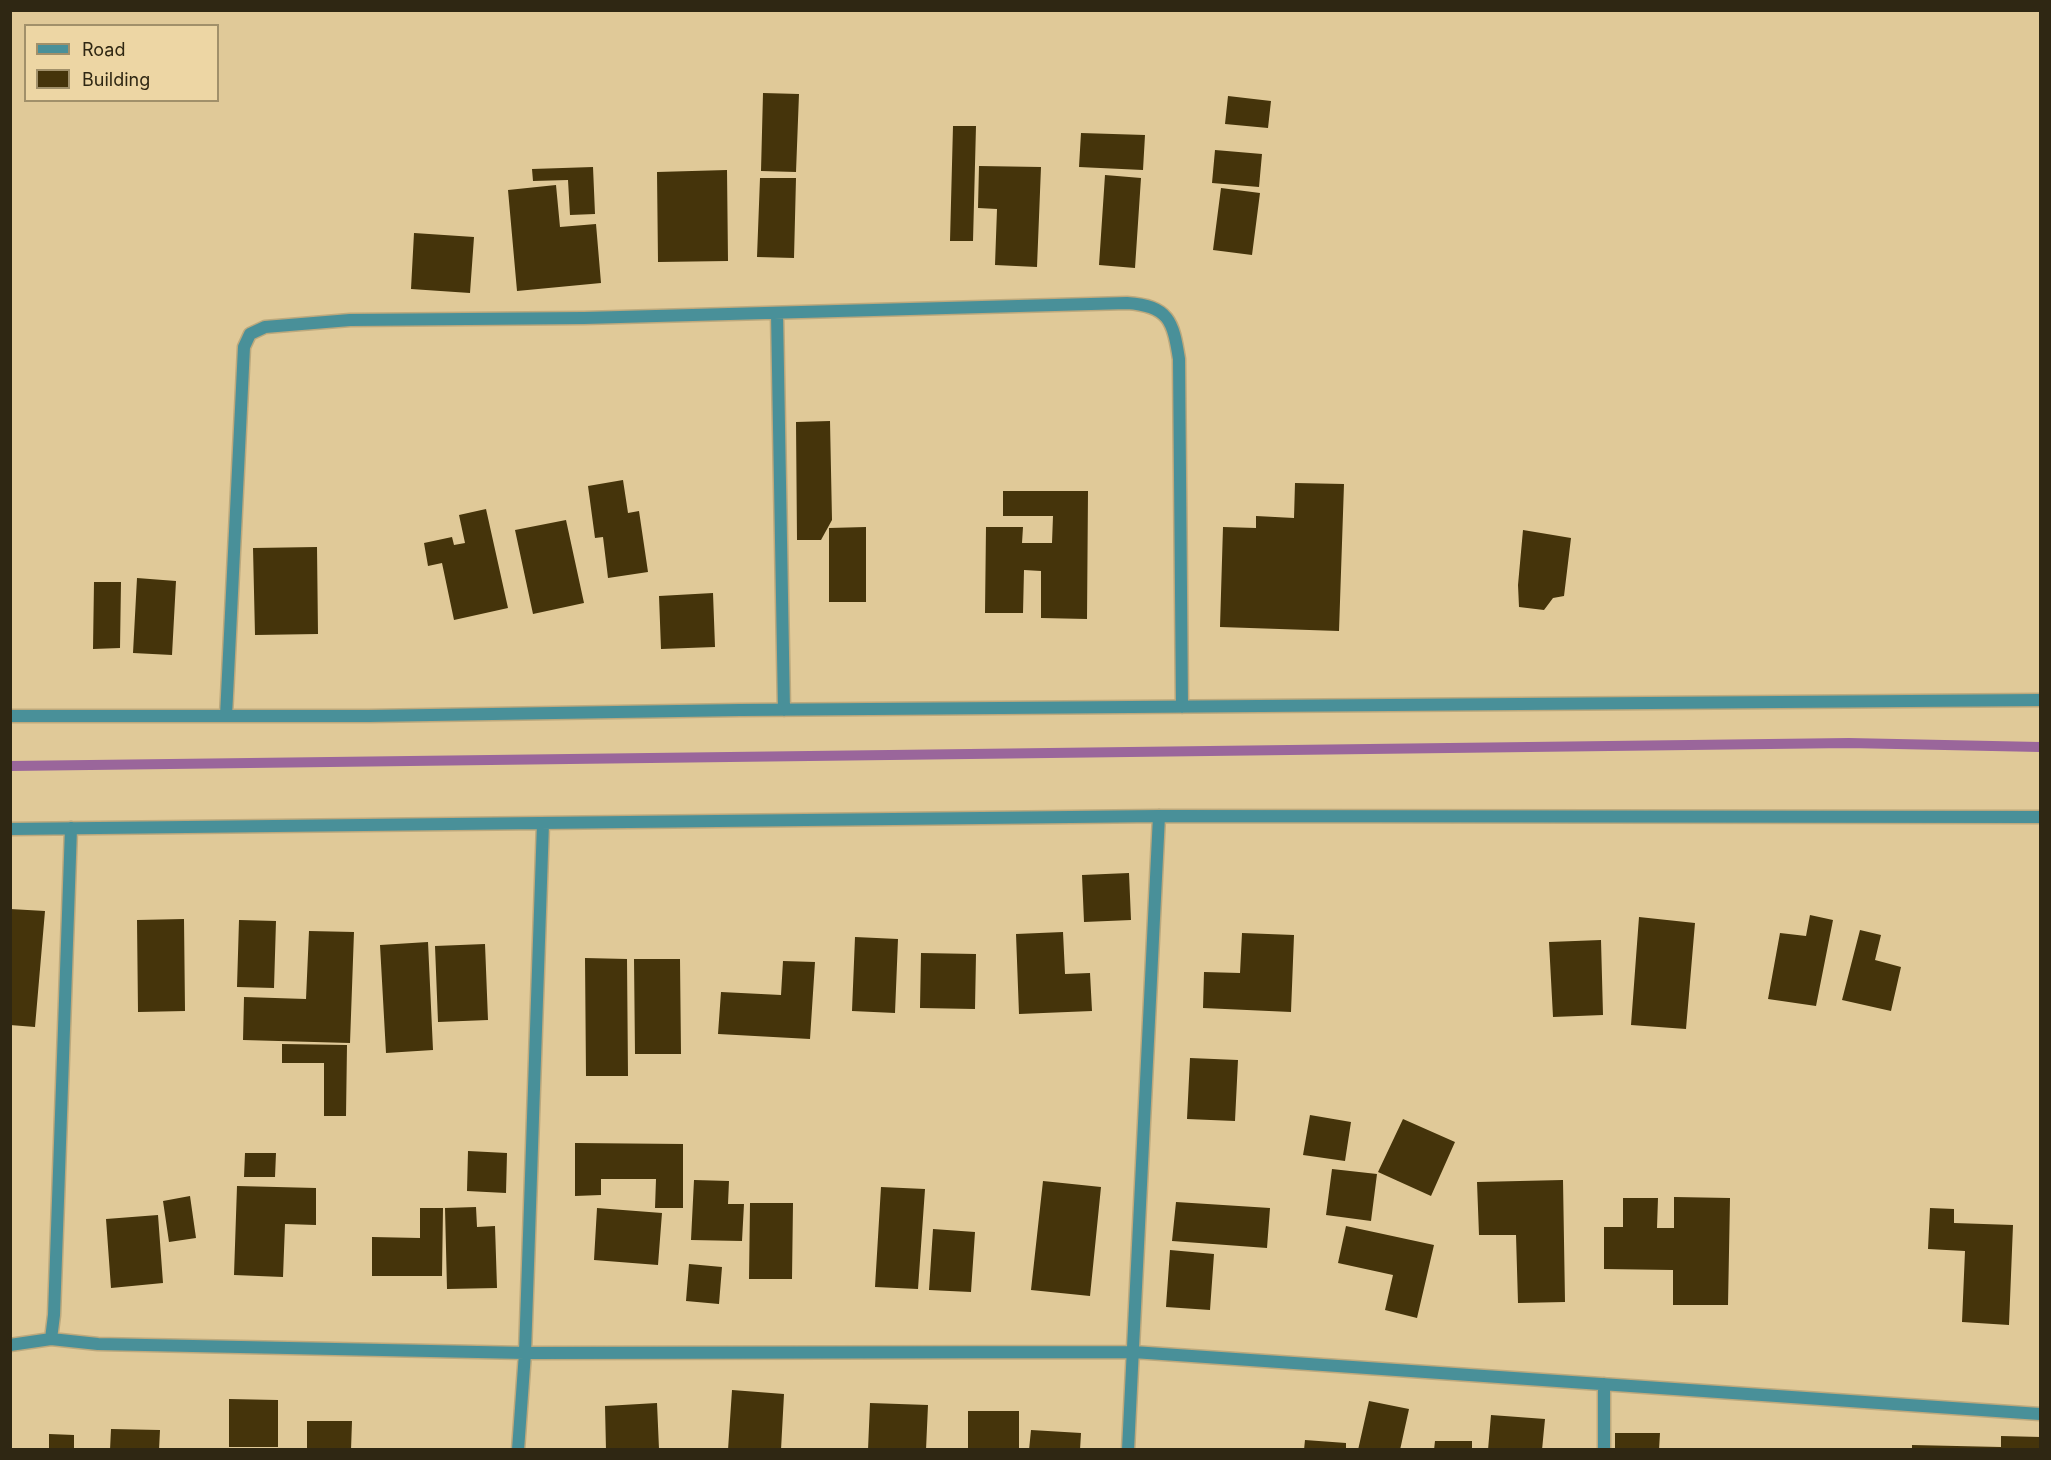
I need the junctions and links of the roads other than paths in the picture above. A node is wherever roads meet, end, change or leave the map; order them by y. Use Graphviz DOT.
graph roads {
  1 [pos="777,313"];
  2 [pos="2040,700"];
  3 [pos="1182,707"];
  4 [pos="784,710"];
  5 [pos="10,716"];
  6 [pos="225,716"];
  7 [pos="1159,816"];
  8 [pos="2040,818"];
  9 [pos="543,823"];
  10 [pos="71,828"];
  11 [pos="10,829"];
  12 [pos="51,1339"];
  13 [pos="10,1346"];
  14 [pos="1133,1352"];
  15 [pos="525,1353"];
  16 [pos="1604,1384"];
  17 [pos="2040,1414"];
  18 [pos="518,1449"];
  19 [pos="1128,1449"];
  20 [pos="1604,1449"];
  1 -- 3 [label="street"];
  1 -- 4 [label="street"];
  1 -- 6 [label="street"];
  2 -- 3 [label="street"];
  3 -- 4 [label="street"];
  4 -- 6 [label="street"];
  5 -- 6 [label="street"];
  7 -- 8 [label="street"];
  7 -- 9 [label="street"];
  7 -- 14 [label="street"];
  9 -- 10 [label="street"];
  9 -- 15 [label="street"];
  10 -- 11 [label="street"];
  10 -- 12 [label="street"];
  12 -- 13 [label="street"];
  12 -- 15 [label="street"];
  14 -- 15 [label="street"];
  14 -- 16 [label="street"];
  14 -- 19 [label="street"];
  15 -- 18 [label="street"];
  16 -- 17 [label="street"];
  16 -- 20 [label="street"];
}
